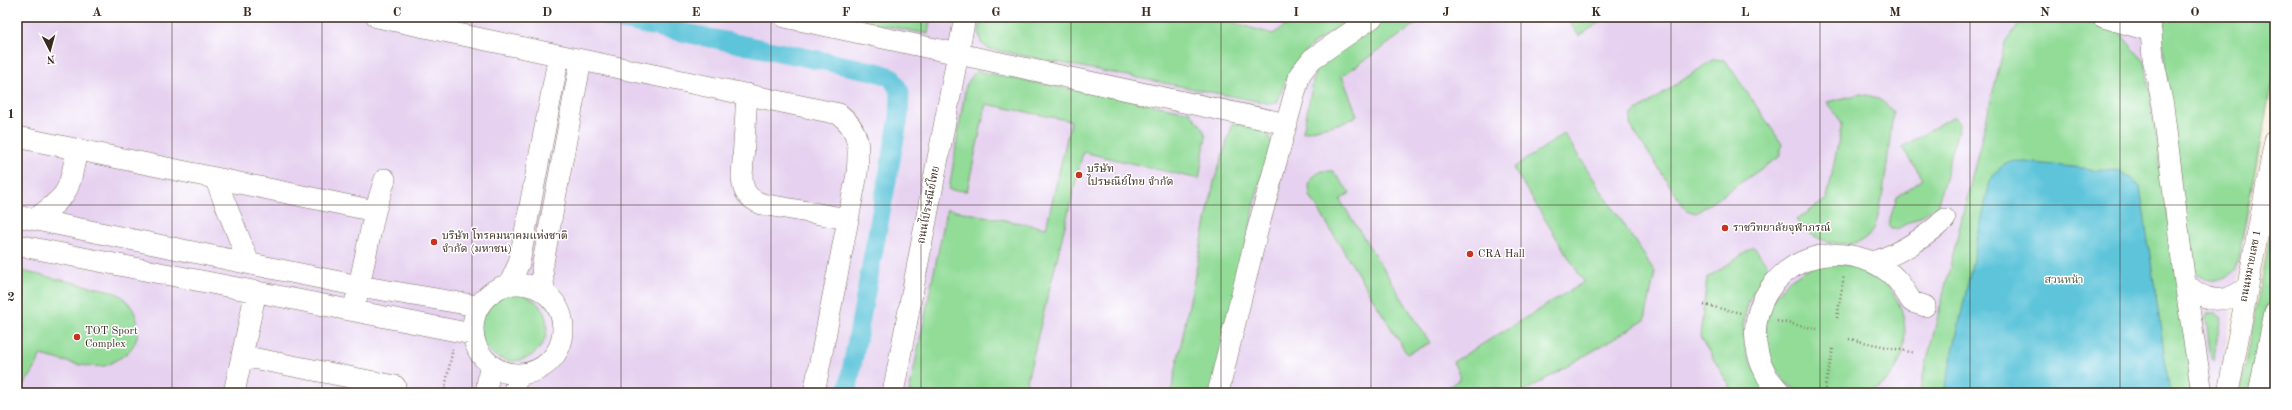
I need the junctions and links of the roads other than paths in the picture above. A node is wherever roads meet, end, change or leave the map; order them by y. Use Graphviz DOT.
graph roads {
  1 [pos="377,17"];
  2 [pos="785,17"];
  3 [pos="965,17"];
  4 [pos="1373,17"];
  5 [pos="2103,17"];
  6 [pos="2153,24"];
  7 [pos="559,55"];
  8 [pos="958,55"];
  9 [pos="581,60"];
  10 [pos="747,94"];
  11 [pos="1287,124"];
  12 [pos="17,137"];
  13 [pos="2275,140"];
  14 [pos="77,150"];
  15 [pos="215,178"];
  16 [pos="385,179"];
  17 [pos="375,211"];
  18 [pos="26,218"];
  19 [pos="1945,219"];
  20 [pos="848,220"];
  21 [pos="17,245"];
  22 [pos="1874,262"];
  23 [pos="250,263"];
  24 [pos="2185,283"];
  25 [pos="509,284"];
  26 [pos="359,286"];
  27 [pos="2247,287"];
  28 [pos="256,291"];
  29 [pos="544,292"];
  30 [pos="478,306"];
  31 [pos="1925,306"];
  32 [pos="355,310"];
  33 [pos="2275,312"];
  34 [pos="472,334"];
  35 [pos="242,356"];
  36 [pos="490,366"];
  37 [pos="518,384"];
  38 [pos="395,386"];
  39 [pos="234,393"];
  40 [pos="486,393"];
  41 [pos="814,393"];
  42 [pos="893,393"];
  43 [pos="1218,393"];
  44 [pos="1781,393"];
  45 [pos="2202,393"];
  46 [pos="2228,393"];
  47 [pos="2259,393"];
  1 -- 7 [label="street"];
  2 -- 8 [label="street"];
  3 -- 8 [label="street, ถนนไปรษณีย์ไทย"];
  4 -- 11 [label="street"];
  5 -- 6 [label="street"];
  6 -- 24 [label="street"];
  7 -- 9 [label="street"];
  7 -- 25 [label="street"];
  8 -- 11 [label="street"];
  8 -- 42 [label="street, ถนนไปรษณีย์ไทย"];
  9 -- 10 [label="street"];
  9 -- 29 [label="street"];
  10 -- 20 [label="street"];
  10 -- 20 [label="street"];
  11 -- 43 [label="street"];
  12 -- 14 [label="street"];
  13 -- 27 [label="street, ถนนหมายเลข 1"];
  14 -- 15 [label="street"];
  14 -- 18 [label="street"];
  15 -- 17 [label="street"];
  15 -- 23 [label="street"];
  16 -- 17 [label="street"];
  17 -- 26 [label="street"];
  18 -- 23 [label="street"];
  19 -- 22 [label="street"];
  20 -- 41 [label="street"];
  21 -- 28 [label="street"];
  22 -- 31 [label="street"];
  22 -- 44 [label="street"];
  23 -- 26 [label="street"];
  24 -- 27 [label="street"];
  24 -- 45 [label="street"];
  25 -- 29 [label="street"];
  25 -- 30 [label="street"];
  26 -- 30 [label="street"];
  26 -- 32 [label="street"];
  27 -- 46 [label="street, ถนนหมายเลข 1"];
  28 -- 32 [label="street"];
  28 -- 35 [label="street"];
  29 -- 37 [label="street"];
  30 -- 34 [label="street"];
  32 -- 34 [label="street"];
  33 -- 47 [label="street"];
  34 -- 36 [label="street"];
  35 -- 38 [label="street"];
  35 -- 39 [label="street"];
  36 -- 37 [label="street"];
  36 -- 40 [label="street"];
}
